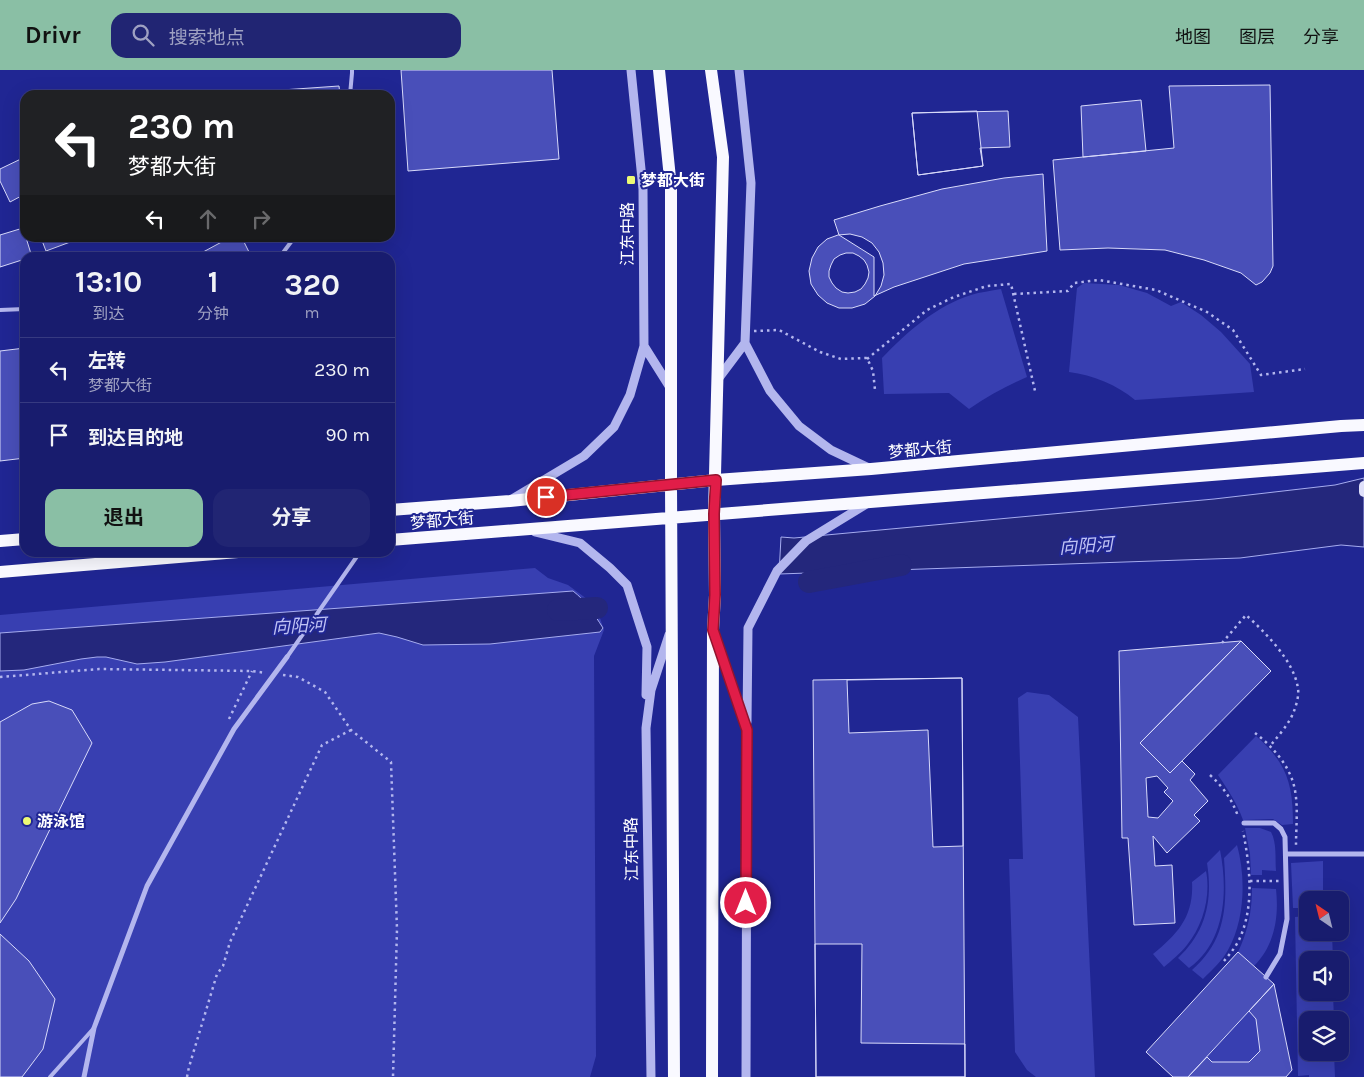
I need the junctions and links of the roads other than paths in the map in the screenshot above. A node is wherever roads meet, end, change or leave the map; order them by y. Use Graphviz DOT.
graph roads {
  1 [pos="352,70"];
  2 [pos="631,70"];
  3 [pos="659,70"];
  4 [pos="712,70"];
  5 [pos="739,70"];
  6 [pos="350,90"];
  7 [pos="20,309"];
  8 [pos="0,310"];
  9 [pos="745,343"];
  10 [pos="644,346"];
  11 [pos="718,380"];
  12 [pos="672,390"];
  13 [pos="1364,425"];
  14 [pos="1364,463"];
  15 [pos="871,469"];
  16 [pos="716,480"];
  17 [pos="671,485"];
  18 [pos="510,501"];
  19 [pos="869,502"];
  20 [pos="395,510"];
  21 [pos="714,514"];
  22 [pos="672,517"];
  23 [pos="525,529"];
  24 [pos="20,539"];
  25 [pos="395,540"];
  26 [pos="0,541"];
  27 [pos="178,557"];
  28 [pos="357,557"];
  29 [pos="0,572"];
  30 [pos="672,625"];
  31 [pos="713,630"];
  32 [pos="287,657"];
  33 [pos="646,728"];
  34 [pos="747,730"];
  35 [pos="1244,823"];
  36 [pos="1286,854"];
  37 [pos="1364,854"];
  38 [pos="1266,977"];
  39 [pos="94,1028"];
  40 [pos="50,1077"];
  41 [pos="84,1077"];
  42 [pos="651,1077"];
  43 [pos="674,1077"];
  44 [pos="712,1077"];
  45 [pos="746,1077"];
  1 -- 6 [label="lane"];
  2 -- 10 [label="street, 江东中路"];
  3 -- 12 [label="main road, 江东中路"];
  4 -- 11 [label="main road"];
  5 -- 9 [label="street"];
  7 -- 8 [label="lane"];
  9 -- 11 [label="street"];
  9 -- 15 [label="street"];
  10 -- 12 [label="street"];
  10 -- 18 [label="street, 江东中路"];
  11 -- 16 [label="main road"];
  12 -- 17 [label="main road, 江东中路"];
  13 -- 15 [label="main road, 梦都大街"];
  14 -- 19 [label="main road, 梦都大街"];
  15 -- 16 [label="main road, 梦都大街"];
  16 -- 17 [label="main road, 梦都大街"];
  16 -- 21 [label="main road"];
  17 -- 18 [label="main road, 梦都大街"];
  17 -- 22 [label="main road, 江东中路"];
  18 -- 20 [label="main road, 梦都大街"];
  19 -- 21 [label="main road, 梦都大街"];
  19 -- 34 [label="street"];
  21 -- 22 [label="main road, 梦都大街"];
  21 -- 31 [label="main road"];
  22 -- 23 [label="main road, 梦都大街"];
  22 -- 30 [label="main road, 江东中路"];
  23 -- 25 [label="main road, 梦都大街"];
  23 -- 33 [label="street"];
  24 -- 26 [label="main road"];
  27 -- 29 [label="main road"];
  28 -- 32 [label="lane"];
  30 -- 33 [label="street, 江东中路"];
  30 -- 43 [label="main road, 江东中路"];
  31 -- 34 [label="street"];
  31 -- 44 [label="main road"];
  32 -- 39 [label="street"];
  33 -- 42 [label="street, 江东中路"];
  34 -- 45 [label="street"];
  35 -- 36 [label="street"];
  36 -- 37 [label="street"];
  36 -- 38 [label="street"];
  39 -- 40 [label="lane"];
  39 -- 41 [label="street"];
}
